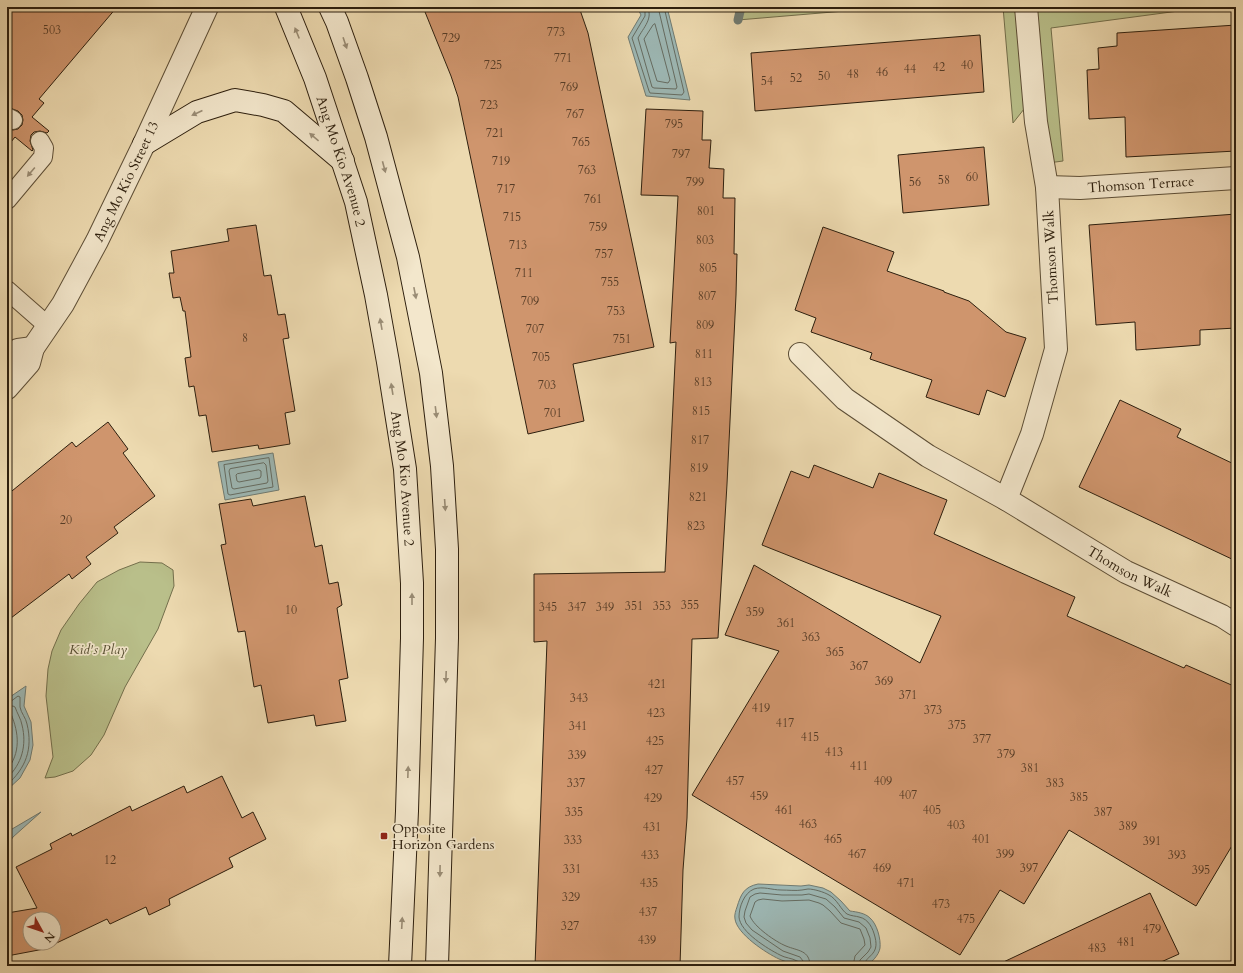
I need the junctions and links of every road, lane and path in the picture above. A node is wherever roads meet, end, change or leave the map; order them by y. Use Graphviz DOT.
graph roads {
  1 [pos="207,7"];
  2 [pos="286,7"];
  3 [pos="330,7"];
  4 [pos="1026,7"];
  5 [pos="40,141"];
  6 [pos="144,144"];
  7 [pos="344,162"];
  8 [pos="1236,178"];
  9 [pos="1047,187"];
  10 [pos="7,200"];
  11 [pos="7,290"];
  12 [pos="48,326"];
  13 [pos="19,353"];
  14 [pos="800,354"];
  15 [pos="7,388"];
  16 [pos="1006,499"];
  17 [pos="1236,625"];
  18 [pos="400,966"];
  19 [pos="437,966"];
  1 -- 6 [label="main road, Ang Mo Kio Street 13"];
  7 -- 2 [label="main road, Ang Mo Kio Avenue 2, one-way"];
  3 -- 19 [label="main road, one-way"];
  4 -- 9 [label="main road, Thomson Walk"];
  5 -- 10 [label="lane, one-way"];
  7 -- 6 [label="main road, one-way"];
  6 -- 12 [label="main road, Ang Mo Kio Street 13"];
  18 -- 7 [label="main road, Ang Mo Kio Avenue 2, one-way"];
  8 -- 9 [label="main road, Thomson Terrace"];
  9 -- 16 [label="main road, Thomson Walk"];
  11 -- 12 [label="lane"];
  12 -- 13 [label="main road, Ang Mo Kio Street 13"];
  13 -- 15 [label="main road, Ang Mo Kio Street 13"];
  14 -- 16 [label="main road, Thomson Walk"];
  16 -- 17 [label="main road, Thomson Walk"];
}
